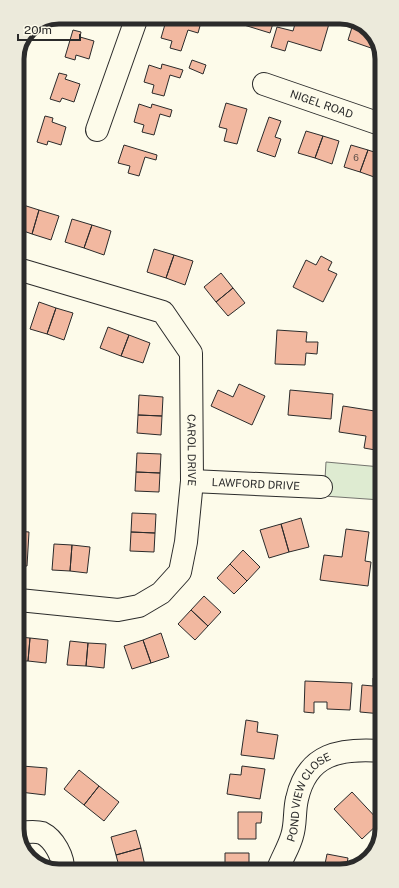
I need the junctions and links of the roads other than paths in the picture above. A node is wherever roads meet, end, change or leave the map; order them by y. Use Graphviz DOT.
graph roads {
  1 [pos="135,24"];
  2 [pos="264,84"];
  3 [pos="375,122"];
  4 [pos="97,130"];
  5 [pos="24,271"];
  6 [pos="192,481"];
  7 [pos="321,487"];
  8 [pos="24,601"];
  9 [pos="375,750"];
  10 [pos="25,833"];
  11 [pos="62,864"];
  12 [pos="280,864"];
  1 -- 4 [label="street"];
  2 -- 3 [label="street, NIGEL ROAD"];
  5 -- 6 [label="street, CAROL DRIVE"];
  6 -- 7 [label="street, LAWFORD DRIVE"];
  6 -- 8 [label="street, CAROL DRIVE"];
  9 -- 12 [label="street, POND VIEW CLOSE"];
  10 -- 11 [label="street"];
}
